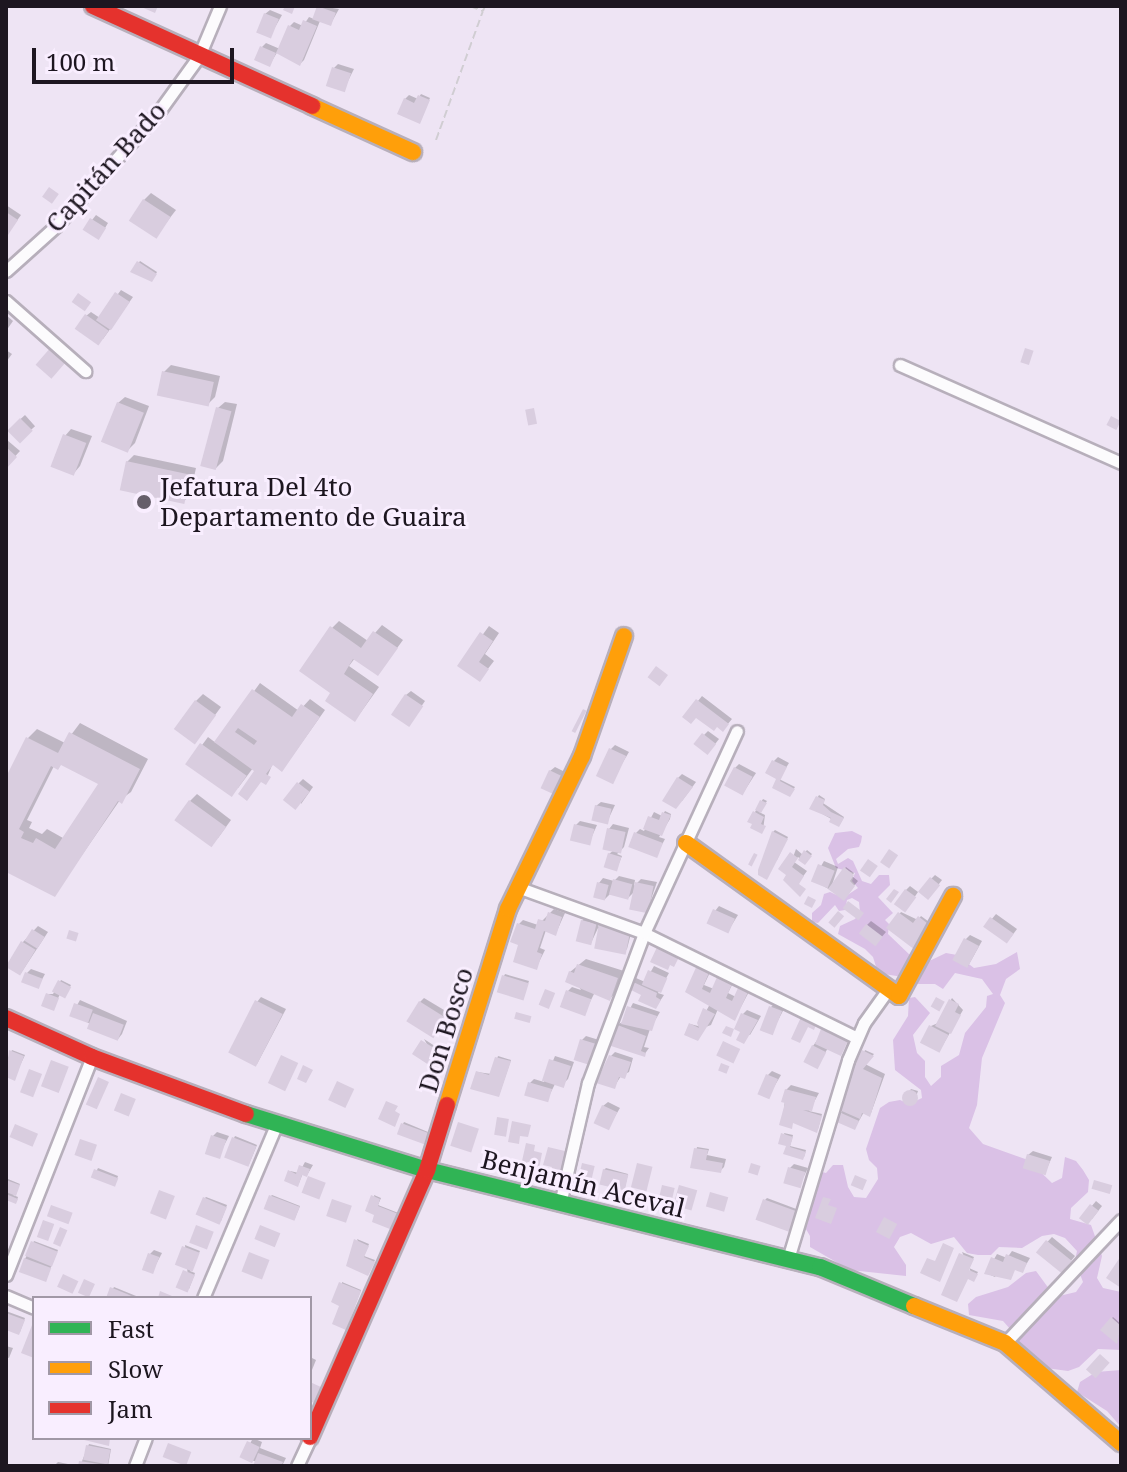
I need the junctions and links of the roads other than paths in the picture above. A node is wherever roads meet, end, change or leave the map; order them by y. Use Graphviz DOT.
graph roads {
  1 [pos="93,6"];
  2 [pos="220,6"];
  3 [pos="199,56"];
  4 [pos="413,152"];
  5 [pos="6,271"];
  6 [pos="6,301"];
  7 [pos="900,365"];
  8 [pos="85,371"];
  9 [pos="1121,463"];
  10 [pos="624,636"];
  11 [pos="737,731"];
  12 [pos="686,843"];
  13 [pos="520,888"];
  14 [pos="953,896"];
  15 [pos="644,933"];
  16 [pos="889,988"];
  17 [pos="6,1018"];
  18 [pos="857,1038"];
  19 [pos="92,1057"];
  20 [pos="276,1125"];
  21 [pos="427,1170"];
  22 [pos="560,1204"];
  23 [pos="1121,1220"];
  24 [pos="788,1259"];
  25 [pos="6,1275"];
  26 [pos="6,1296"];
  27 [pos="204,1296"];
  28 [pos="32,1307"];
  29 [pos="1005,1343"];
  30 [pos="312,1429"];
  31 [pos="145,1440"];
  32 [pos="308,1440"];
  33 [pos="1121,1443"];
  34 [pos="135,1466"];
  35 [pos="297,1466"];
  1 -- 3 [label="street"];
  2 -- 3 [label="street, Capitán Bado"];
  3 -- 4 [label="street"];
  3 -- 5 [label="street, Capitán Bado"];
  6 -- 8 [label="street"];
  7 -- 9 [label="street"];
  10 -- 13 [label="street, Don Bosco"];
  11 -- 12 [label="street"];
  12 -- 15 [label="street"];
  12 -- 16 [label="street"];
  13 -- 15 [label="street"];
  13 -- 21 [label="street, Don Bosco"];
  14 -- 16 [label="street"];
  15 -- 18 [label="street"];
  15 -- 22 [label="street"];
  16 -- 18 [label="street"];
  17 -- 19 [label="street, Benjamín Aceval"];
  18 -- 24 [label="street"];
  19 -- 20 [label="street, Benjamín Aceval"];
  19 -- 25 [label="street"];
  20 -- 21 [label="street, Benjamín Aceval"];
  20 -- 27 [label="street"];
  21 -- 22 [label="street, Benjamín Aceval"];
  21 -- 30 [label="street, Don Bosco"];
  22 -- 24 [label="street, Benjamín Aceval"];
  23 -- 29 [label="street"];
  24 -- 29 [label="street, Benjamín Aceval"];
  26 -- 28 [label="street"];
  29 -- 33 [label="street, Benjamín Aceval"];
  31 -- 34 [label="street"];
  32 -- 35 [label="street, Don Bosco"];
}
